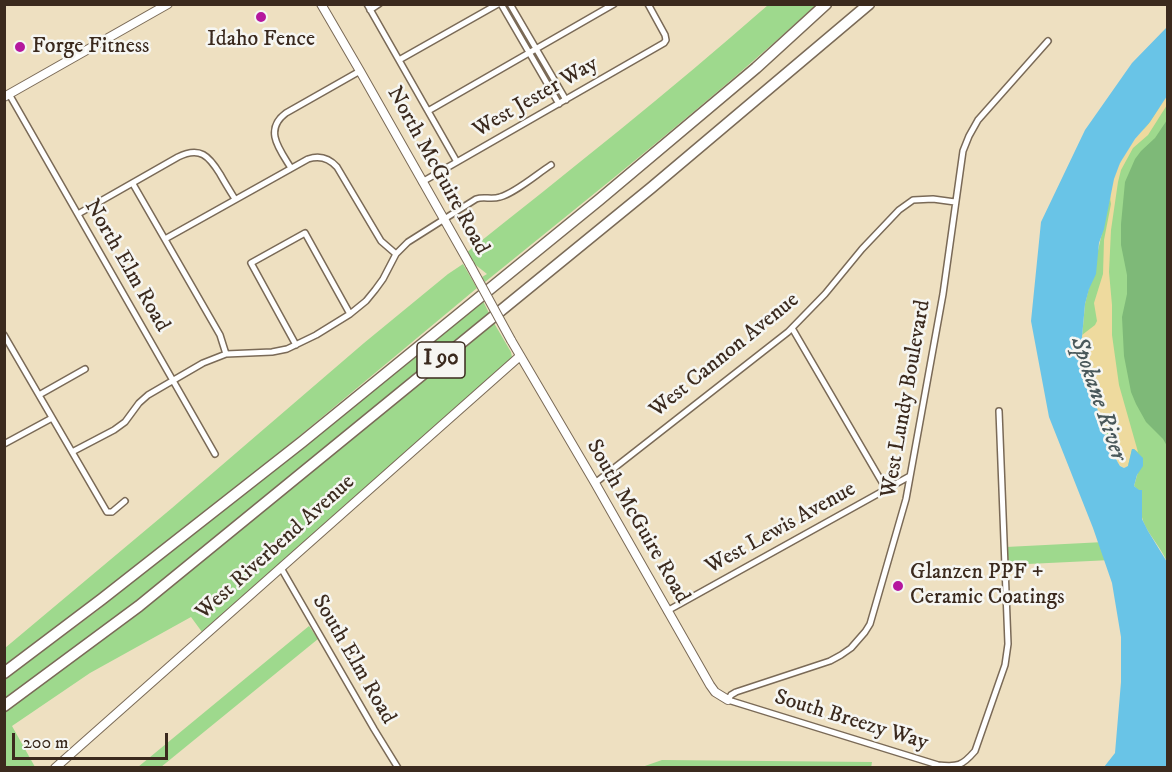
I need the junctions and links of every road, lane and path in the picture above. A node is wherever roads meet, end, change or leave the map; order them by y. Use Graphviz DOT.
graph roads {
  1 [pos="168,4"];
  2 [pos="321,4"];
  3 [pos="380,4"];
  4 [pos="500,4"];
  5 [pos="510,4"];
  6 [pos="614,4"];
  7 [pos="648,4"];
  8 [pos="826,4"];
  9 [pos="869,4"];
  10 [pos="368,7"];
  11 [pos="1047,40"];
  12 [pos="536,50"];
  13 [pos="530,53"];
  14 [pos="399,60"];
  15 [pos="360,71"];
  16 [pos="7,95"];
  17 [pos="566,100"];
  18 [pos="559,104"];
  19 [pos="428,111"];
  20 [pos="457,162"];
  21 [pos="550,165"];
  22 [pos="291,168"];
  23 [pos="422,182"];
  24 [pos="133,184"];
  25 [pos="235,199"];
  26 [pos="955,202"];
  27 [pos="78,214"];
  28 [pos="444,220"];
  29 [pos="165,239"];
  30 [pos="396,254"];
  31 [pos="350,314"];
  32 [pos="792,328"];
  33 [pos="4,335"];
  34 [pos="296,345"];
  35 [pos="226,354"];
  36 [pos="520,356"];
  37 [pos="85,369"];
  38 [pos="173,381"];
  39 [pos="39,395"];
  40 [pos="999,411"];
  41 [pos="52,418"];
  42 [pos="4,444"];
  43 [pos="72,453"];
  44 [pos="215,454"];
  45 [pos="910,476"];
  46 [pos="595,483"];
  47 [pos="886,489"];
  48 [pos="125,501"];
  49 [pos="281,568"];
  50 [pos="667,611"];
  51 [pos="4,672"];
  52 [pos="728,700"];
  53 [pos="4,706"];
  54 [pos="55,768"];
  55 [pos="398,768"];
  1 -- 16 [label="main road"];
  2 -- 15 [label="street, North McGuire Road"];
  3 -- 10 [label="street"];
  4 -- 13 [label="street"];
  4 -- 14 [label="street"];
  5 -- 12 [label="street"];
  6 -- 12 [label="street"];
  7 -- 17 [label="street, West Jester Way"];
  8 -- 51 [label="highway, I 90"];
  9 -- 53 [label="highway, I 90"];
  10 -- 14 [label="street"];
  11 -- 26 [label="street, West Lundy Boulevard"];
  12 -- 13 [label="street"];
  12 -- 17 [label="street"];
  13 -- 18 [label="street"];
  13 -- 19 [label="street"];
  14 -- 19 [label="street"];
  15 -- 22 [label="street"];
  15 -- 23 [label="street, North McGuire Road"];
  16 -- 27 [label="street, North Elm Road"];
  17 -- 18 [label="street, West Jester Way"];
  18 -- 20 [label="street, West Jester Way"];
  19 -- 20 [label="street"];
  20 -- 23 [label="street, West Jester Way"];
  21 -- 28 [label="street"];
  22 -- 25 [label="street"];
  22 -- 30 [label="street"];
  23 -- 28 [label="street, North McGuire Road"];
  24 -- 25 [label="street"];
  24 -- 27 [label="street"];
  24 -- 29 [label="street"];
  25 -- 29 [label="street"];
  26 -- 32 [label="street, West Cannon Avenue"];
  26 -- 45 [label="street, West Lundy Boulevard"];
  27 -- 38 [label="street, North Elm Road"];
  28 -- 30 [label="street"];
  28 -- 36 [label="street, North McGuire Road, bridge"];
  29 -- 35 [label="street"];
  30 -- 31 [label="street"];
  31 -- 34 [label="street"];
  31 -- 34 [label="street"];
  32 -- 46 [label="street, West Cannon Avenue"];
  32 -- 47 [label="street"];
  33 -- 39 [label="street"];
  34 -- 35 [label="street"];
  35 -- 38 [label="street"];
  36 -- 46 [label="street, South McGuire Road"];
  36 -- 49 [label="street, West Riverbend Avenue"];
  37 -- 39 [label="street"];
  38 -- 43 [label="street"];
  38 -- 44 [label="street, North Elm Road"];
  39 -- 41 [label="street"];
  40 -- 52 [label="street, South Breezy Way"];
  41 -- 42 [label="street"];
  41 -- 43 [label="street"];
  43 -- 48 [label="street"];
  45 -- 47 [label="street, West Lewis Avenue"];
  45 -- 52 [label="street, West Lundy Boulevard"];
  46 -- 50 [label="street, South McGuire Road"];
  47 -- 50 [label="street, West Lewis Avenue"];
  49 -- 54 [label="street, West Riverbend Avenue"];
  49 -- 55 [label="street, South Elm Road"];
  50 -- 52 [label="street, South McGuire Road"];
}
